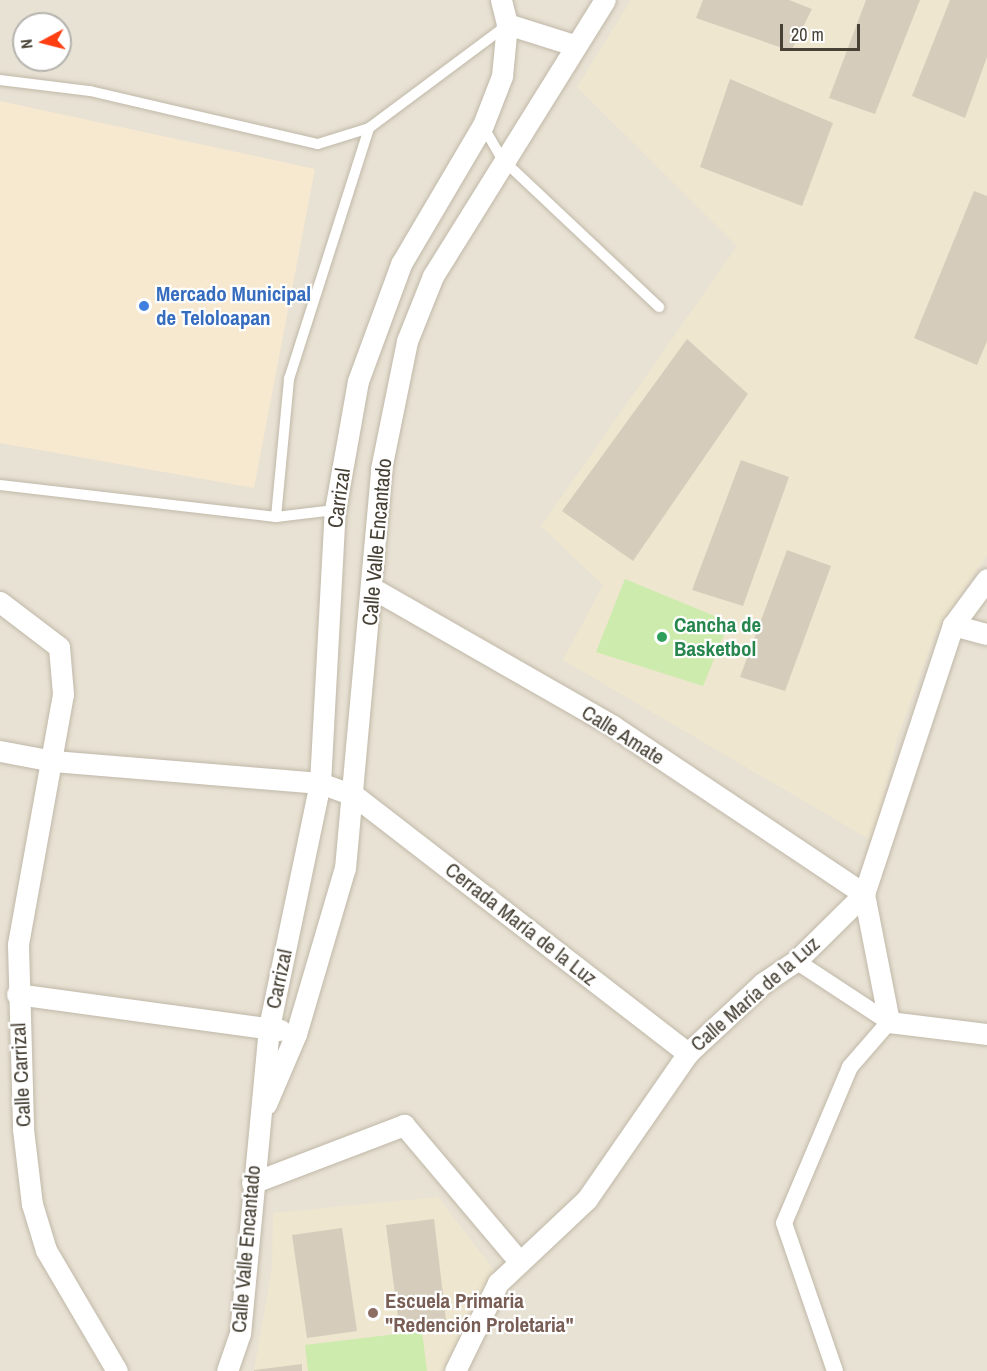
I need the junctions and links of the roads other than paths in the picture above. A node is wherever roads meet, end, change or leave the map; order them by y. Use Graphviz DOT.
graph roads {
  1 [pos="501,0"];
  2 [pos="605,0"];
  3 [pos="507,24"];
  4 [pos="574,45"];
  5 [pos="0,80"];
  6 [pos="483,125"];
  7 [pos="369,128"];
  8 [pos="502,159"];
  9 [pos="659,307"];
  10 [pos="0,485"];
  11 [pos="335,510"];
  12 [pos="276,517"];
  13 [pos="987,579"];
  14 [pos="374,589"];
  15 [pos="0,603"];
  16 [pos="953,625"];
  17 [pos="987,634"];
  18 [pos="0,751"];
  19 [pos="53,761"];
  20 [pos="320,783"];
  21 [pos="355,796"];
  22 [pos="864,894"];
  23 [pos="9,942"];
  24 [pos="796,961"];
  25 [pos="17,994"];
  26 [pos="889,1022"];
  27 [pos="269,1027"];
  28 [pos="296,1034"];
  29 [pos="987,1035"];
  30 [pos="688,1053"];
  31 [pos="257,1125"];
  32 [pos="252,1183"];
  33 [pos="519,1261"];
  34 [pos="117,1371"];
  35 [pos="227,1371"];
  36 [pos="455,1371"];
  37 [pos="835,1371"];
  1 -- 3 [label="street, Carrizal"];
  2 -- 4 [label="street, Calle Valle Encantado"];
  3 -- 4 [label="street"];
  3 -- 6 [label="street, Carrizal"];
  3 -- 7 [label="lane"];
  4 -- 8 [label="street, Calle Valle Encantado"];
  5 -- 7 [label="lane"];
  6 -- 8 [label="lane"];
  6 -- 11 [label="street, Carrizal"];
  7 -- 12 [label="lane"];
  8 -- 9 [label="lane"];
  8 -- 14 [label="street, Calle Valle Encantado"];
  10 -- 12 [label="lane"];
  11 -- 12 [label="lane"];
  11 -- 20 [label="street, Carrizal"];
  13 -- 16 [label="street, Calle María de la Luz"];
  14 -- 21 [label="street, Calle Valle Encantado"];
  14 -- 22 [label="street, Calle Amate"];
  15 -- 19 [label="street, Calle Carrizal"];
  16 -- 17 [label="street"];
  16 -- 22 [label="street, Calle María de la Luz"];
  18 -- 19 [label="street"];
  19 -- 20 [label="street"];
  19 -- 23 [label="street, Calle Carrizal"];
  20 -- 21 [label="street"];
  20 -- 27 [label="street, Carrizal"];
  21 -- 28 [label="street, Calle Valle Encantado"];
  21 -- 30 [label="street, Cerrada María de la Luz"];
  22 -- 24 [label="street, Calle María de la Luz"];
  22 -- 26 [label="street"];
  23 -- 25 [label="street, Calle Carrizal"];
  24 -- 26 [label="street"];
  24 -- 30 [label="street, Calle María de la Luz"];
  25 -- 27 [label="street"];
  25 -- 34 [label="street, Calle Carrizal"];
  26 -- 29 [label="street"];
  26 -- 37 [label="street"];
  27 -- 28 [label="street"];
  27 -- 31 [label="street, Calle Valle Encantado"];
  28 -- 31 [label="street, Calle Valle Encantado"];
  30 -- 33 [label="street, Calle María de la Luz"];
  31 -- 32 [label="street, Calle Valle Encantado"];
  32 -- 33 [label="street"];
  32 -- 35 [label="street, Calle Valle Encantado"];
  33 -- 36 [label="street, Calle María de la Luz"];
}
